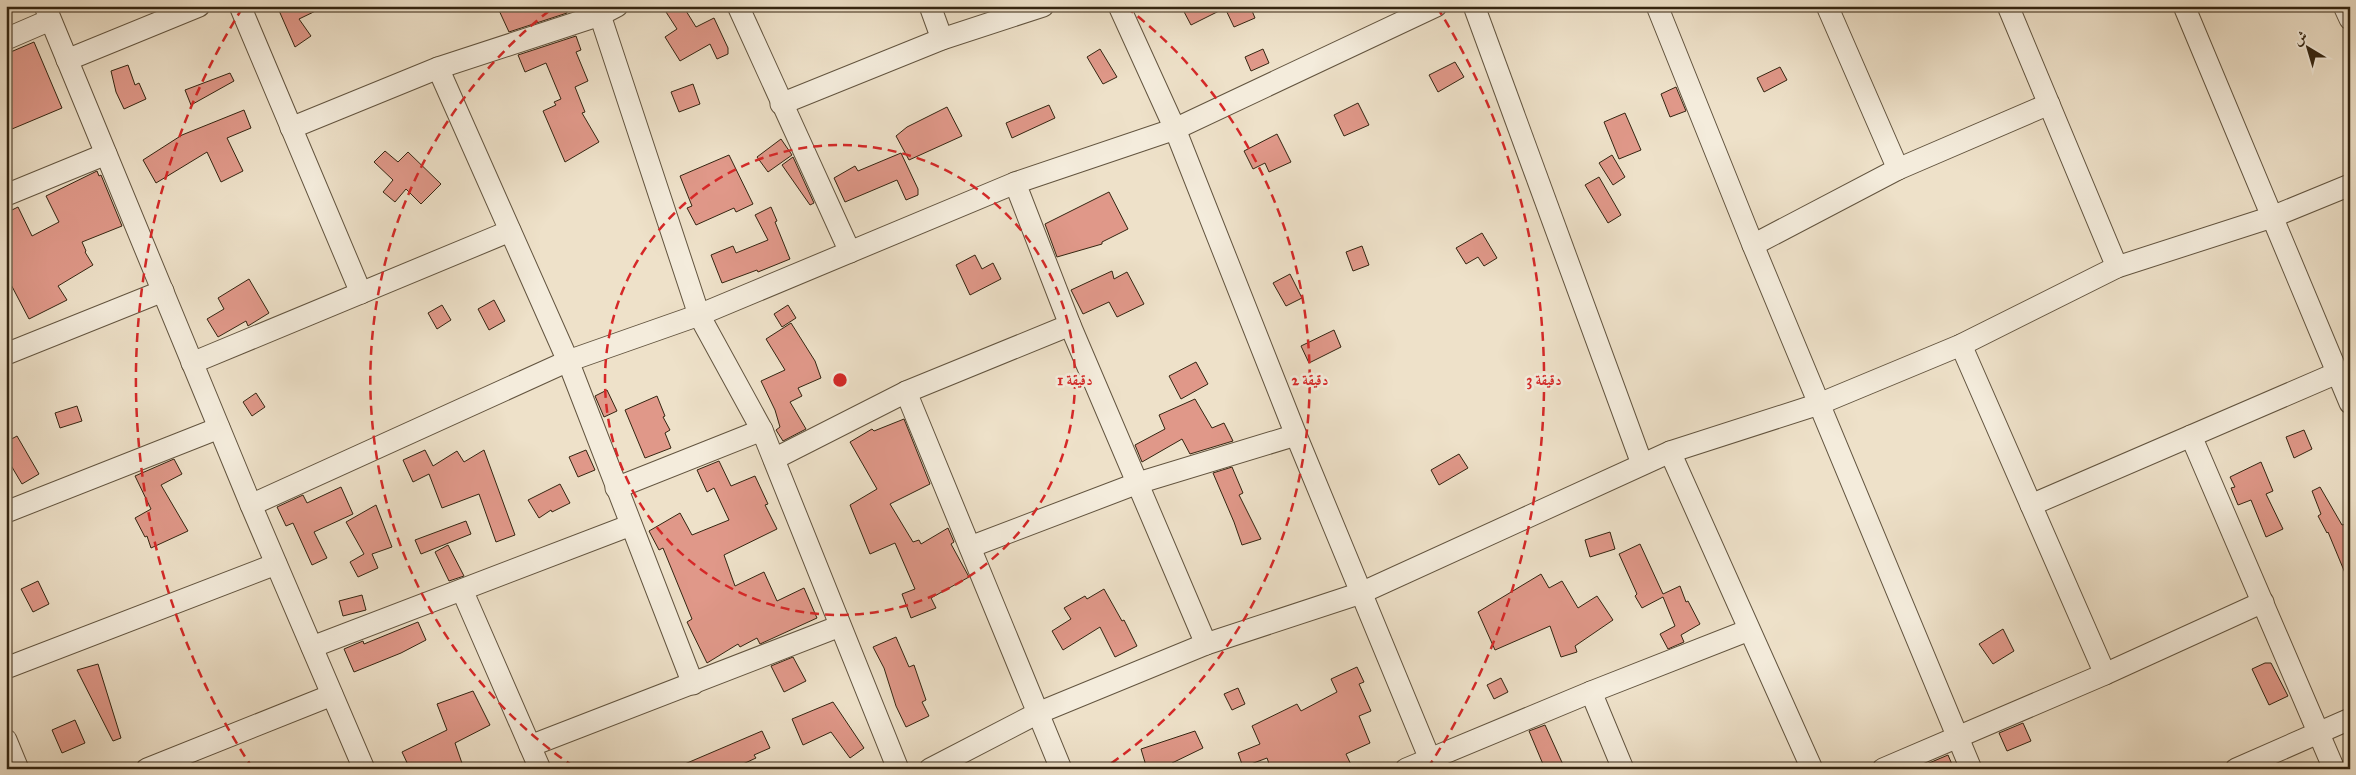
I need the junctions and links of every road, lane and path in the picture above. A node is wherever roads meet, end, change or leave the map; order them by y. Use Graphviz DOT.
graph roads {
  1 [pos="199,6"];
  2 [pos="240,6"];
  3 [pos="738,6"];
  4 [pos="930,6"];
  5 [pos="1043,6"];
  6 [pos="1119,6"];
  7 [pos="1436,6"];
  8 [pos="1474,6"];
  9 [pos="1657,6"];
  10 [pos="1827,6"];
  11 [pos="2008,6"];
  12 [pos="2184,6"];
  13 [pos="2344,6"];
  14 [pos="605,9"];
  15 [pos="48,13"];
  16 [pos="2350,19"];
  17 [pos="6,39"];
  18 [pos="942,39"];
  19 [pos="67,60"];
  20 [pos="438,68"];
  21 [pos="781,104"];
  22 [pos="2049,104"];
  23 [pos="291,128"];
  24 [pos="1175,129"];
  25 [pos="106,154"];
  26 [pos="1898,169"];
  27 [pos="1015,183"];
  28 [pos="2350,185"];
  29 [pos="6,195"];
  30 [pos="2272,217"];
  31 [pos="510,231"];
  32 [pos="1753,245"];
  33 [pos="850,252"];
  34 [pos="2117,268"];
  35 [pos="163,291"];
  36 [pos="361,293"];
  37 [pos="699,315"];
  38 [pos="1070,324"];
  39 [pos="1961,345"];
  40 [pos="6,354"];
  41 [pos="568,361"];
  42 [pos="192,362"];
  43 [pos="2337,374"];
  44 [pos="906,392"];
  45 [pos="2350,403"];
  46 [pos="1819,404"];
  47 [pos="219,428"];
  48 [pos="762,430"];
  49 [pos="1296,435"];
  50 [pos="2191,436"];
  51 [pos="1670,452"];
  52 [pos="774,460"];
  53 [pos="1642,464"];
  54 [pos="1138,483"];
  55 [pos="616,488"];
  56 [pos="251,505"];
  57 [pos="2031,505"];
  58 [pos="6,512"];
  59 [pos="631,525"];
  60 [pos="970,547"];
  61 [pos="276,564"];
  62 [pos="462,590"];
  63 [pos="1361,593"];
  64 [pos="2263,602"];
  65 [pos="840,626"];
  66 [pos="1749,630"];
  67 [pos="1206,644"];
  68 [pos="312,648"];
  69 [pos="6,668"];
  70 [pos="2106,674"];
  71 [pos="693,684"];
  72 [pos="1591,692"];
  73 [pos="332,695"];
  74 [pos="1038,713"];
  75 [pos="2350,719"];
  76 [pos="2319,733"];
  77 [pos="1958,736"];
  78 [pos="6,740"];
  79 [pos="530,746"];
  80 [pos="1432,764"];
  81 [pos="18,769"];
  82 [pos="147,769"];
  83 [pos="364,769"];
  84 [pos="540,769"];
  85 [pos="898,769"];
  86 [pos="930,769"];
  87 [pos="1061,769"];
  88 [pos="1406,769"];
  89 [pos="1623,769"];
  90 [pos="1812,769"];
  91 [pos="1883,769"];
  92 [pos="1971,769"];
  93 [pos="2236,769"];
  94 [pos="2334,769"];
  1 -- 19 [label="street"];
  2 -- 23 [label="street"];
  3 -- 21 [label="street"];
  4 -- 18 [label="street"];
  5 -- 18 [label="street"];
  6 -- 24 [label="street"];
  7 -- 24 [label="street"];
  8 -- 53 [label="street"];
  9 -- 32 [label="street"];
  10 -- 26 [label="street"];
  11 -- 22 [label="street"];
  12 -- 30 [label="street"];
  13 -- 16 [label="street"];
  14 -- 20 [label="street"];
  14 -- 37 [label="street"];
  15 -- 17 [label="street"];
  15 -- 19 [label="street"];
  18 -- 21 [label="street"];
  19 -- 25 [label="street"];
  20 -- 23 [label="street"];
  20 -- 31 [label="street"];
  21 -- 33 [label="street"];
  22 -- 26 [label="street"];
  22 -- 34 [label="street"];
  23 -- 36 [label="street"];
  24 -- 27 [label="street"];
  24 -- 49 [label="street"];
  25 -- 29 [label="street"];
  25 -- 35 [label="street"];
  26 -- 32 [label="street"];
  27 -- 33 [label="street"];
  27 -- 38 [label="street"];
  28 -- 30 [label="street"];
  30 -- 34 [label="street"];
  30 -- 43 [label="street"];
  31 -- 36 [label="street"];
  31 -- 41 [label="street"];
  32 -- 46 [label="street"];
  33 -- 37 [label="street"];
  34 -- 39 [label="street"];
  35 -- 40 [label="street"];
  35 -- 42 [label="street"];
  36 -- 42 [label="street"];
  37 -- 41 [label="street"];
  37 -- 48 [label="street"];
  38 -- 44 [label="street"];
  38 -- 54 [label="street"];
  39 -- 46 [label="street"];
  39 -- 57 [label="street"];
  41 -- 55 [label="street"];
  41 -- 56 [label="street"];
  42 -- 47 [label="street"];
  43 -- 45 [label="street"];
  43 -- 50 [label="street"];
  44 -- 52 [label="street"];
  44 -- 60 [label="street"];
  46 -- 51 [label="street"];
  46 -- 77 [label="street"];
  47 -- 56 [label="street"];
  47 -- 58 [label="street"];
  48 -- 52 [label="street"];
  48 -- 55 [label="street"];
  49 -- 54 [label="street"];
  49 -- 63 [label="street"];
  50 -- 57 [label="street"];
  50 -- 64 [label="street"];
  51 -- 53 [label="street"];
  51 -- 66 [label="street"];
  52 -- 65 [label="street"];
  53 -- 63 [label="street"];
  54 -- 60 [label="street"];
  54 -- 67 [label="street"];
  55 -- 59 [label="street"];
  56 -- 61 [label="street"];
  57 -- 70 [label="street"];
  59 -- 62 [label="street"];
  59 -- 71 [label="street"];
  60 -- 74 [label="street"];
  61 -- 68 [label="street"];
  61 -- 69 [label="street"];
  62 -- 68 [label="street"];
  62 -- 79 [label="street"];
  63 -- 67 [label="street"];
  63 -- 80 [label="street"];
  64 -- 70 [label="street"];
  64 -- 76 [label="street"];
  65 -- 71 [label="street"];
  65 -- 85 [label="street"];
  66 -- 72 [label="street"];
  66 -- 90 [label="street"];
  67 -- 74 [label="street"];
  68 -- 73 [label="street"];
  70 -- 77 [label="street"];
  71 -- 79 [label="street"];
  72 -- 80 [label="street"];
  72 -- 89 [label="street"];
  73 -- 82 [label="street"];
  73 -- 83 [label="street"];
  74 -- 86 [label="street"];
  74 -- 87 [label="street"];
  75 -- 76 [label="street"];
  76 -- 93 [label="street"];
  76 -- 94 [label="street"];
  77 -- 91 [label="street"];
  77 -- 92 [label="street"];
  78 -- 81 [label="street"];
  79 -- 84 [label="street"];
  80 -- 88 [label="street"];
}
